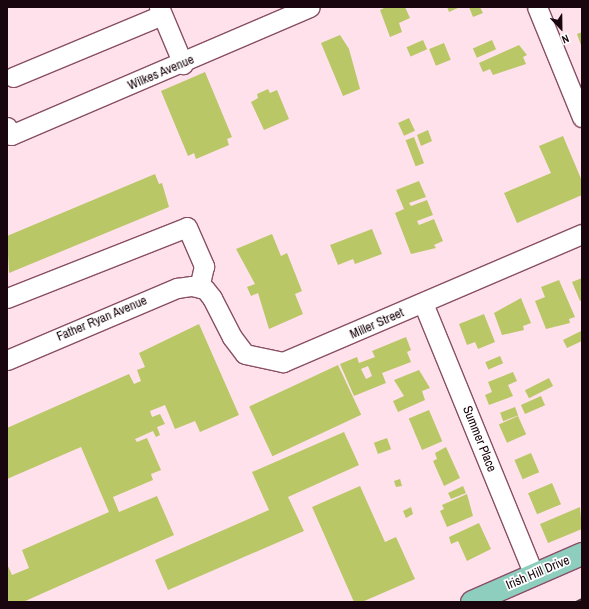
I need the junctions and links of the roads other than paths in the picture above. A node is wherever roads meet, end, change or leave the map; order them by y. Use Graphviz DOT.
graph roads {
  1 [pos="310,7"];
  2 [pos="537,7"];
  3 [pos="160,11"];
  4 [pos="183,64"];
  5 [pos="13,77"];
  6 [pos="582,117"];
  7 [pos="9,131"];
  8 [pos="582,234"];
  9 [pos="199,288"];
  10 [pos="7,298"];
  11 [pos="423,303"];
  12 [pos="7,360"];
  13 [pos="582,554"];
  14 [pos="534,575"];
  15 [pos="472,602"];
  1 -- 4 [label="street, Wilkes Avenue"];
  2 -- 6 [label="street"];
  3 -- 4 [label="street"];
  3 -- 5 [label="street"];
  4 -- 7 [label="street, Wilkes Avenue"];
  8 -- 11 [label="street, Miller Street"];
  9 -- 10 [label="street"];
  9 -- 11 [label="street, Miller Street"];
  9 -- 12 [label="street, Father Ryan Avenue"];
  11 -- 14 [label="street, Summer Place"];
  13 -- 14 [label="main road, Irish Hill Drive"];
  14 -- 15 [label="main road, Irish Hill Drive"];
}
